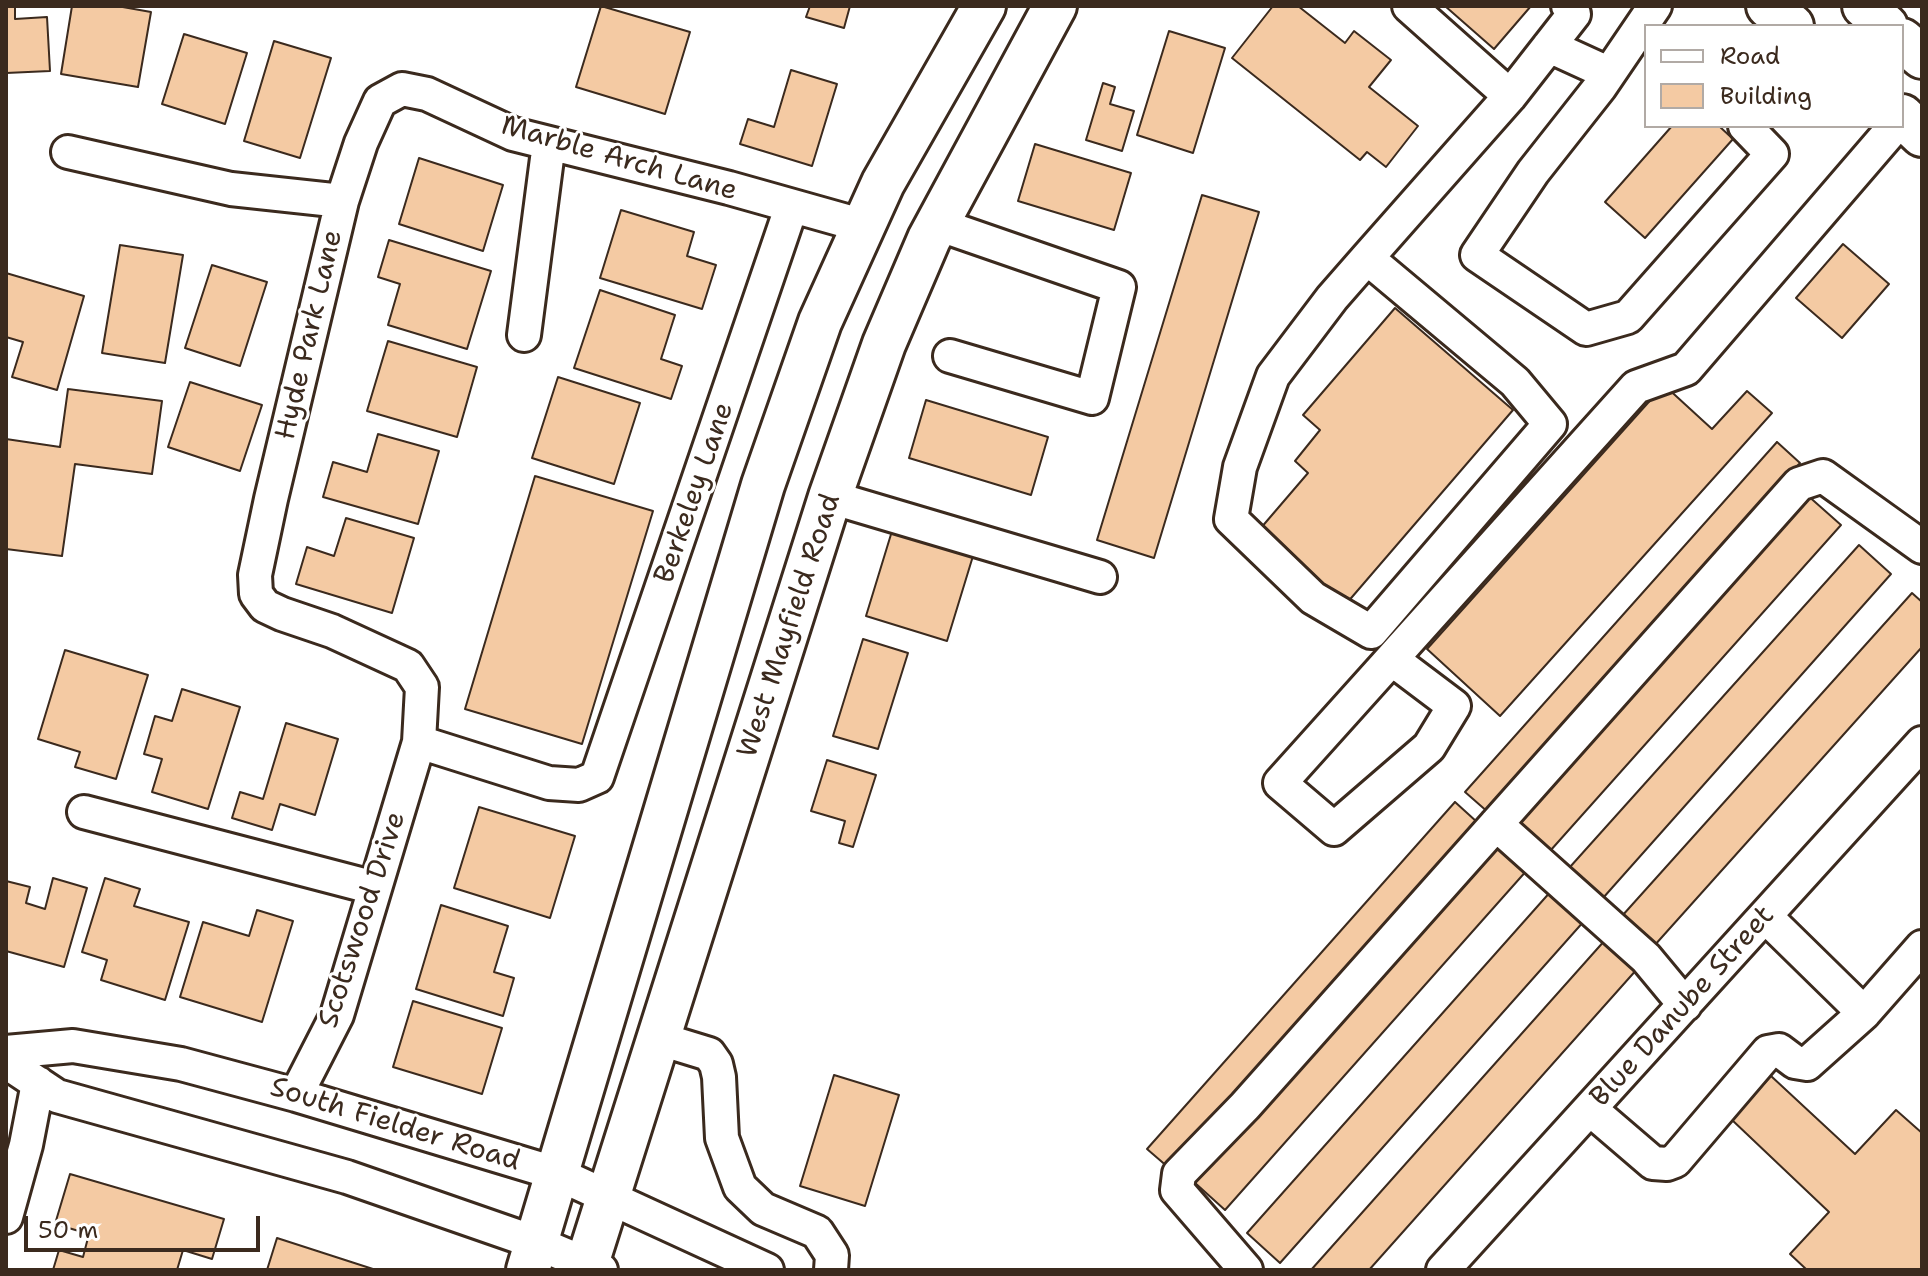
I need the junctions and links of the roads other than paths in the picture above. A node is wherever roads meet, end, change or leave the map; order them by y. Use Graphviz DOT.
graph roads {
  1 [pos="984,6"];
  2 [pos="1055,6"];
  3 [pos="1409,6"];
  4 [pos="1568,6"];
  5 [pos="1768,6"];
  6 [pos="1864,6"];
  7 [pos="1790,24"];
  8 [pos="1887,24"];
  9 [pos="1644,25"];
  10 [pos="1549,46"];
  11 [pos="1608,73"];
  12 [pos="1510,96"];
  13 [pos="380,101"];
  14 [pos="1904,119"];
  15 [pos="1747,128"];
  16 [pos="1893,128"];
  17 [pos="1922,135"];
  18 [pos="549,143"];
  19 [pos="68,152"];
  20 [pos="342,201"];
  21 [pos="791,208"];
  22 [pos="937,224"];
  23 [pos="864,226"];
  24 [pos="1367,258"];
  25 [pos="524,335"];
  26 [pos="950,356"];
  27 [pos="830,497"];
  28 [pos="1922,547"];
  29 [pos="255,575"];
  30 [pos="1100,577"];
  31 [pos="1393,660"];
  32 [pos="419,742"];
  33 [pos="1922,743"];
  34 [pos="84,812"];
  35 [pos="1496,824"];
  36 [pos="375,888"];
  37 [pos="1765,916"];
  38 [pos="1922,947"];
  39 [pos="1685,1005"];
  40 [pos="1864,1013"];
  41 [pos="660,1039"];
  42 [pos="6,1052"];
  43 [pos="6,1062"];
  44 [pos="38,1083"];
  45 [pos="296,1095"];
  46 [pos="1590,1109"];
  47 [pos="558,1174"];
  48 [pos="609,1197"];
  49 [pos="6,1217"];
  50 [pos="532,1257"];
  51 [pos="591,1268"];
  52 [pos="767,1270"];
  53 [pos="831,1270"];
  54 [pos="1246,1270"];
  55 [pos="1443,1270"];
  1 -- 23 [label="main road"];
  2 -- 22 [label="main road, West Mayfield Road"];
  3 -- 12 [label="street"];
  4 -- 10 [label="street"];
  5 -- 7 [label="main road"];
  6 -- 8 [label="main road"];
  9 -- 11 [label="street"];
  10 -- 11 [label="street"];
  10 -- 12 [label="street"];
  11 -- 15 [label="street"];
  12 -- 24 [label="street"];
  13 -- 18 [label="street, Marble Arch Lane"];
  13 -- 20 [label="street, Hyde Park Lane"];
  14 -- 17 [label="main road"];
  16 -- 31 [label="street"];
  18 -- 21 [label="street, Marble Arch Lane"];
  18 -- 25 [label="street"];
  19 -- 20 [label="street"];
  20 -- 29 [label="street, Hyde Park Lane"];
  21 -- 23 [label="street, Marble Arch Lane"];
  21 -- 32 [label="street, Berkeley Lane"];
  22 -- 26 [label="street"];
  22 -- 27 [label="main road, West Mayfield Road"];
  23 -- 47 [label="main road"];
  24 -- 24 [label="street"];
  27 -- 30 [label="street"];
  27 -- 41 [label="main road, West Mayfield Road"];
  28 -- 35 [label="street"];
  29 -- 32 [label="street, Scotswood Drive"];
  31 -- 31 [label="street"];
  32 -- 36 [label="street, Scotswood Drive"];
  33 -- 37 [label="street, Blue Danube Street"];
  34 -- 36 [label="street"];
  35 -- 39 [label="street"];
  35 -- 54 [label="street"];
  36 -- 45 [label="street, Scotswood Drive"];
  37 -- 39 [label="street, Blue Danube Street"];
  37 -- 40 [label="street"];
  38 -- 40 [label="street"];
  39 -- 46 [label="street, Blue Danube Street"];
  40 -- 46 [label="street"];
  41 -- 48 [label="main road, West Mayfield Road"];
  41 -- 53 [label="street"];
  42 -- 45 [label="street, South Fielder Road"];
  43 -- 44 [label="street"];
  44 -- 49 [label="street"];
  44 -- 50 [label="street"];
  45 -- 47 [label="street, South Fielder Road"];
  46 -- 55 [label="street, Blue Danube Street"];
  47 -- 48 [label="street, South Fielder Road"];
  47 -- 50 [label="main road"];
  48 -- 51 [label="main road, West Mayfield Road"];
  48 -- 52 [label="street, South Fielder Road"];
  50 -- 51 [label="street"];
}
